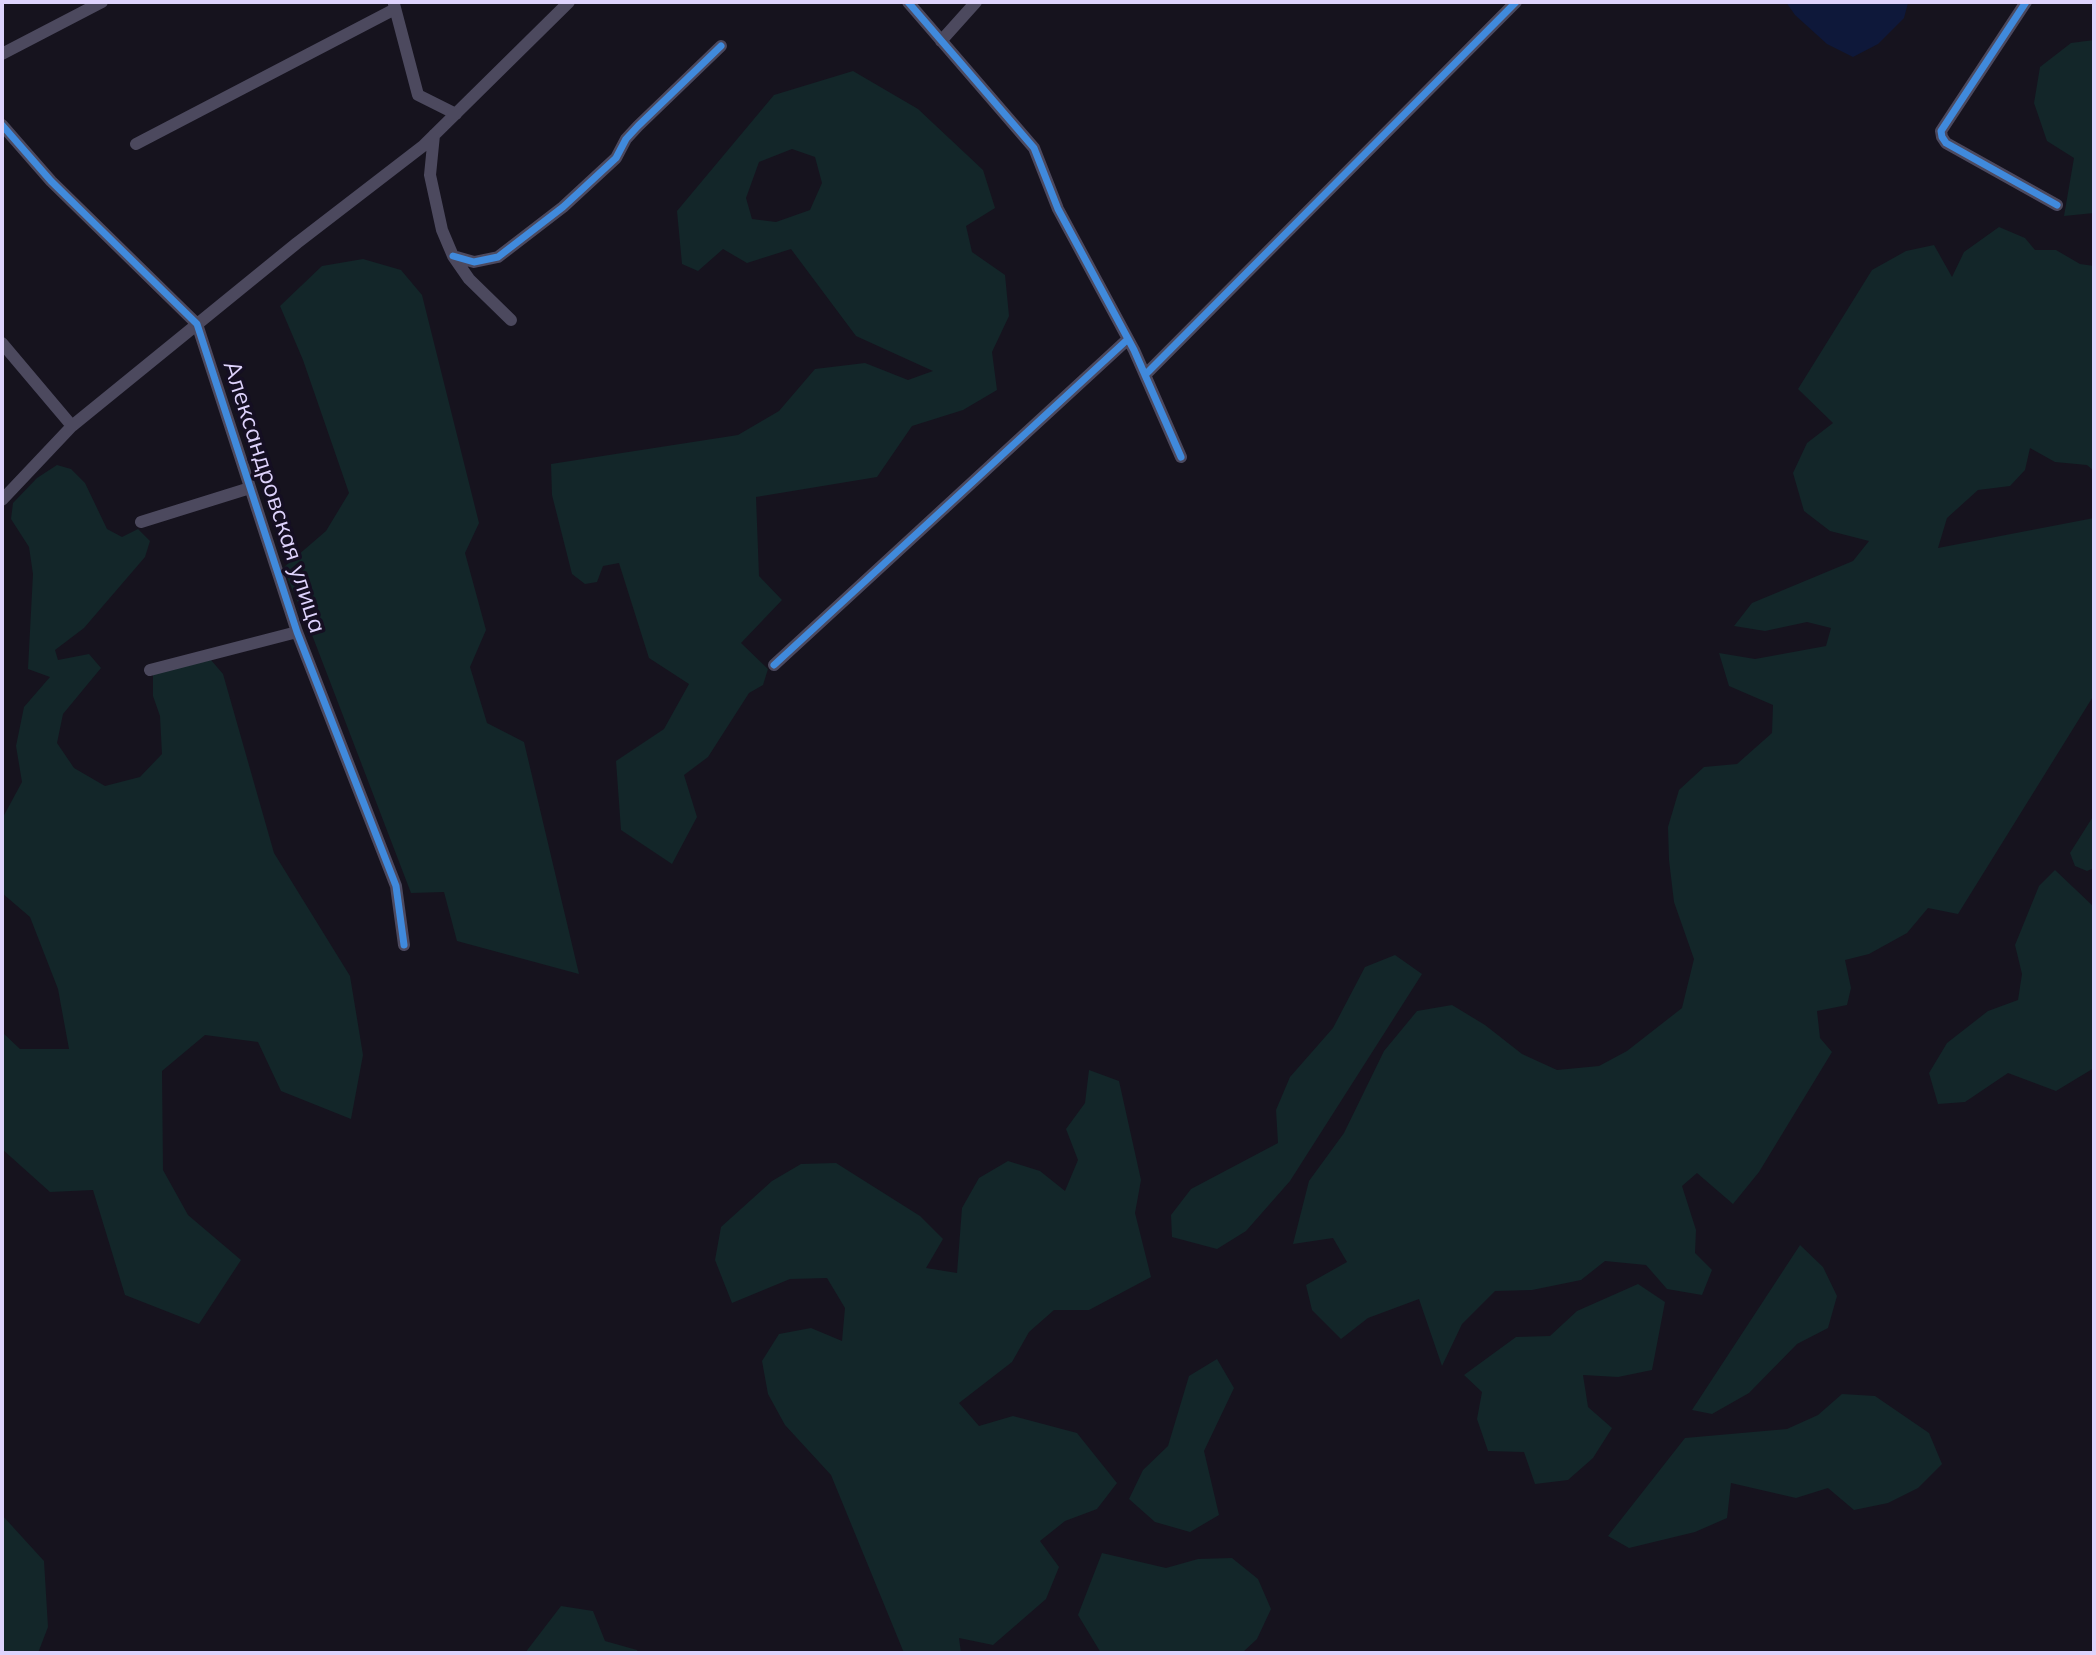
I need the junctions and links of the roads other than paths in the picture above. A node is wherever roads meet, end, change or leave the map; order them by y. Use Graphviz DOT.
graph roads {
  1 [pos="103,2"];
  2 [pos="569,2"];
  3 [pos="908,2"];
  4 [pos="976,2"];
  5 [pos="1516,2"];
  6 [pos="2026,2"];
  7 [pos="394,5"];
  8 [pos="941,41"];
  9 [pos="721,46"];
  10 [pos="2,54"];
  11 [pos="456,114"];
  12 [pos="2,125"];
  13 [pos="434,135"];
  14 [pos="136,144"];
  15 [pos="2057,205"];
  16 [pos="453,256"];
  17 [pos="511,320"];
  18 [pos="197,324"];
  19 [pos="1128,339"];
  20 [pos="2,343"];
  21 [pos="1145,375"];
  22 [pos="72,426"];
  23 [pos="1181,457"];
  24 [pos="250,488"];
  25 [pos="2,500"];
  26 [pos="141,522"];
  27 [pos="298,632"];
  28 [pos="774,665"];
  29 [pos="150,670"];
  30 [pos="404,945"];
  1 -- 10 [label="street"];
  2 -- 11 [label="street"];
  3 -- 8 [label="street"];
  4 -- 8 [label="street"];
  5 -- 21 [label="street"];
  6 -- 15 [label="street"];
  7 -- 11 [label="street"];
  7 -- 14 [label="street"];
  8 -- 19 [label="street"];
  9 -- 16 [label="street"];
  11 -- 13 [label="street"];
  12 -- 18 [label="street, Александровская улица"];
  13 -- 16 [label="street"];
  13 -- 18 [label="street"];
  16 -- 17 [label="street"];
  18 -- 22 [label="street"];
  18 -- 24 [label="street, Александровская улица"];
  19 -- 21 [label="street"];
  19 -- 28 [label="street"];
  20 -- 22 [label="street"];
  21 -- 23 [label="street"];
  22 -- 25 [label="street"];
  24 -- 26 [label="street"];
  24 -- 27 [label="street, Александровская улица"];
  27 -- 29 [label="street"];
  27 -- 30 [label="street, Александровская улица"];
}
